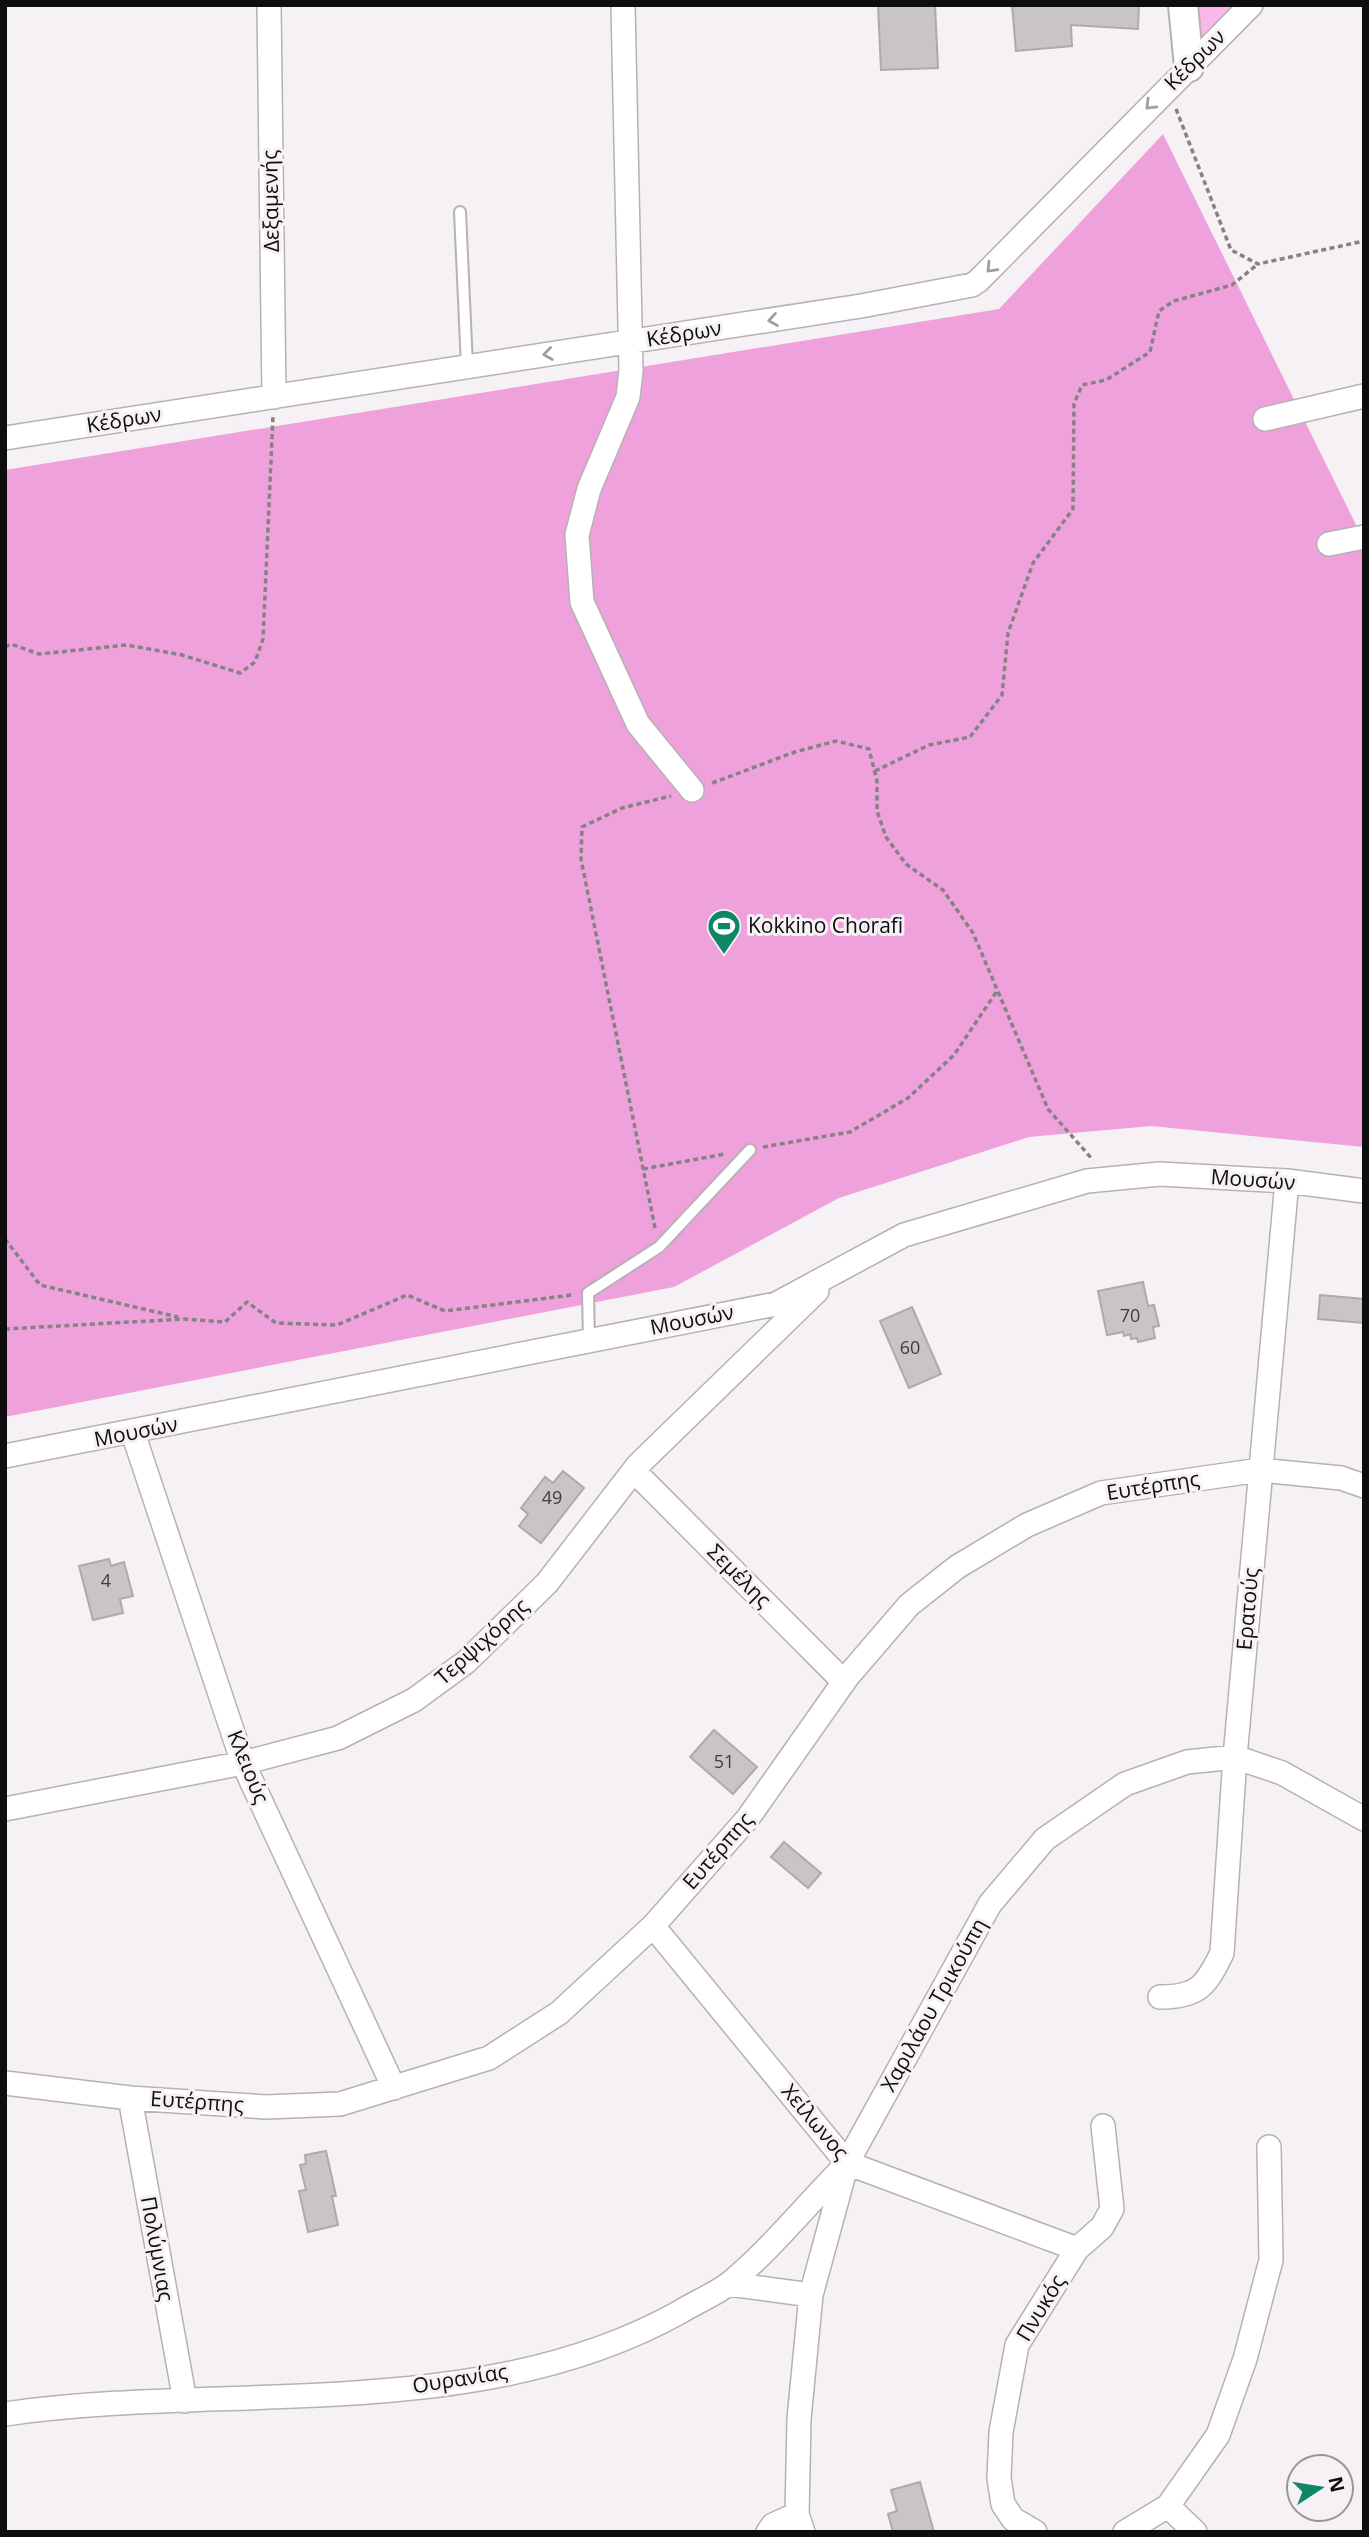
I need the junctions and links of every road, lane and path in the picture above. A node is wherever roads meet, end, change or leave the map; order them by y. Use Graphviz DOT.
graph roads {
  1 [pos="269,5"];
  2 [pos="623,5"];
  3 [pos="1184,5"];
  4 [pos="1251,5"];
  5 [pos="1189,68"];
  6 [pos="1168,87"];
  7 [pos="460,212"];
  8 [pos="1364,241"];
  9 [pos="1258,264"];
  10 [pos="629,342"];
  11 [pos="467,366"];
  12 [pos="1364,396"];
  13 [pos="274,397"];
  14 [pos="1265,419"];
  15 [pos="5,438"];
  16 [pos="1364,537"];
  17 [pos="1328,544"];
  18 [pos="5,647"];
  19 [pos="875,771"];
  20 [pos="692,790"];
  21 [pos="997,991"];
  22 [pos="750,1150"];
  23 [pos="643,1169"];
  24 [pos="1110,1179"];
  25 [pos="1287,1181"];
  26 [pos="1364,1191"];
  27 [pos="5,1239"];
  28 [pos="659,1247"];
  29 [pos="838,1272"];
  30 [pos="589,1293"];
  31 [pos="779,1313"];
  32 [pos="184,1318"];
  33 [pos="5,1329"];
  34 [pos="589,1340"];
  35 [pos="132,1433"];
  36 [pos="5,1456"];
  37 [pos="1260,1470"];
  38 [pos="634,1471"];
  39 [pos="1364,1486"];
  40 [pos="844,1682"];
  41 [pos="1235,1757"];
  42 [pos="243,1763"];
  43 [pos="5,1809"];
  44 [pos="1364,1819"];
  45 [pos="653,1926"];
  46 [pos="1160,1997"];
  47 [pos="5,2083"];
  48 [pos="394,2088"];
  49 [pos="130,2098"];
  50 [pos="1103,2126"];
  51 [pos="1269,2147"];
  52 [pos="848,2163"];
  53 [pos="1077,2249"];
  54 [pos="729,2284"];
  55 [pos="811,2295"];
  56 [pos="185,2401"];
  57 [pos="5,2414"];
  58 [pos="1168,2506"];
  59 [pos="800,2523"];
  60 [pos="768,2532"];
  61 [pos="1035,2532"];
  62 [pos="1125,2532"];
  63 [pos="1195,2532"];
  1 -- 13 [label="street, Δεξαμενής"];
  2 -- 10 [label="street"];
  3 -- 5 [label="street"];
  4 -- 5 [label="street, Κέδρων"];
  5 -- 6 [label="street, Κέδρων"];
  6 -- 9 [label="path"];
  6 -- 10 [label="street, Κέδρων, one-way"];
  7 -- 11 [label="lane"];
  8 -- 9 [label="path"];
  9 -- 19 [label="path"];
  10 -- 11 [label="street, Κέδρων, one-way"];
  10 -- 20 [label="street"];
  11 -- 13 [label="street, Κέδρων"];
  12 -- 14 [label="street"];
  13 -- 15 [label="street, Κέδρων"];
  13 -- 18 [label="path"];
  16 -- 17 [label="street"];
  19 -- 20 [label="path"];
  19 -- 21 [label="path"];
  20 -- 23 [label="path"];
  21 -- 22 [label="path"];
  21 -- 24 [label="path"];
  22 -- 23 [label="path"];
  22 -- 28 [label="lane"];
  23 -- 28 [label="path"];
  24 -- 25 [label="street, Μουσών"];
  24 -- 29 [label="street, Μουσών"];
  25 -- 26 [label="street, Μουσών"];
  25 -- 37 [label="street, Ερατούς"];
  27 -- 32 [label="path"];
  28 -- 30 [label="lane"];
  29 -- 31 [label="street, Τερψιχόρης"];
  30 -- 32 [label="path"];
  30 -- 34 [label="lane"];
  31 -- 34 [label="street, Μουσών"];
  31 -- 38 [label="street, Τερψιχόρης"];
  32 -- 33 [label="path"];
  34 -- 35 [label="street, Μουσών"];
  35 -- 36 [label="street, Μουσών"];
  35 -- 42 [label="street, Κλειούς"];
  37 -- 39 [label="street, Ευτέρπης"];
  37 -- 40 [label="street, Ευτέρπης"];
  37 -- 41 [label="street, Ερατούς"];
  38 -- 40 [label="street, Σεμέλης"];
  38 -- 42 [label="street, Τερψιχόρης"];
  40 -- 45 [label="street, Ευτέρπης"];
  41 -- 44 [label="street, Χαριλάου Τρικούπη"];
  41 -- 46 [label="street, Ερατούς"];
  41 -- 52 [label="street, Χαριλάου Τρικούπη"];
  42 -- 43 [label="street, Τερψιχόρης"];
  42 -- 48 [label="street, Κλειούς"];
  45 -- 48 [label="street, Ευτέρπης"];
  45 -- 52 [label="street, Χείλωνος"];
  47 -- 49 [label="street, Ευτέρπης"];
  48 -- 49 [label="street, Ευτέρπης"];
  49 -- 56 [label="street, Πολύμνιας"];
  50 -- 53 [label="street, Πνυκός"];
  51 -- 58 [label="street"];
  52 -- 53 [label="street, Χείλωνος"];
  52 -- 54 [label="street, Ουρανίας"];
  52 -- 55 [label="street, Χαριλάου Τρικούπη"];
  53 -- 61 [label="street, Πνυκός"];
  54 -- 55 [label="street"];
  54 -- 56 [label="street, Ουρανίας"];
  55 -- 59 [label="street, Χαριλάου Τρικούπη"];
  56 -- 57 [label="street, Ουρανίας"];
  58 -- 62 [label="street"];
  58 -- 63 [label="street"];
  59 -- 60 [label="street"];
}
